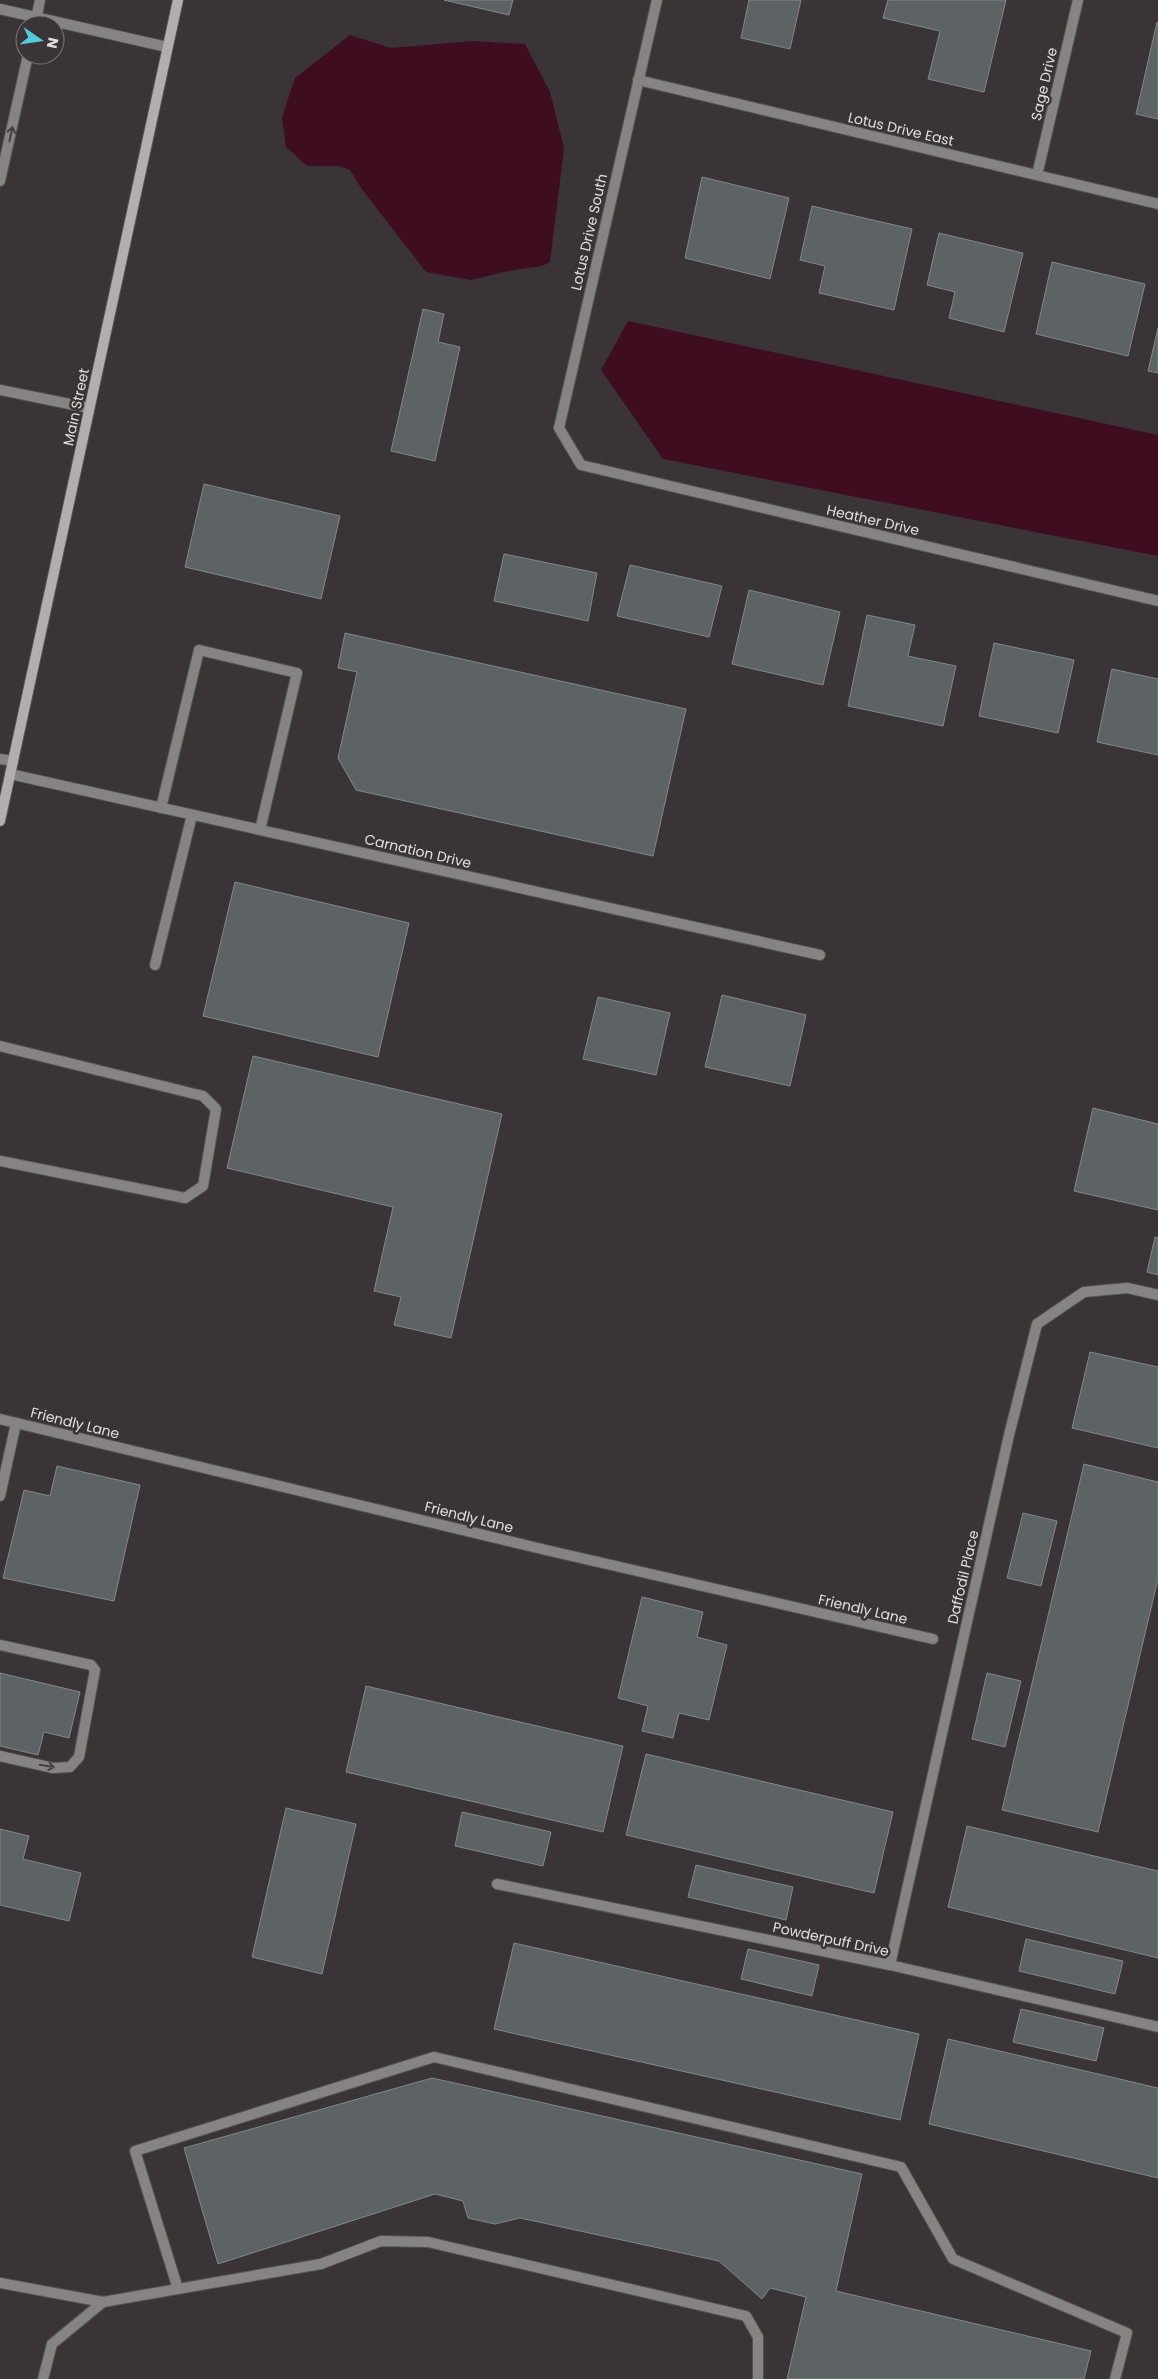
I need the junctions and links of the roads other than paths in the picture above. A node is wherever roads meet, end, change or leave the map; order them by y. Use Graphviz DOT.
graph roads {
  1 [pos="40,0"];
  2 [pos="178,0"];
  3 [pos="657,0"];
  4 [pos="1078,0"];
  5 [pos="0,9"];
  6 [pos="18,15"];
  7 [pos="36,15"];
  8 [pos="65,27"];
  9 [pos="167,47"];
  10 [pos="26,65"];
  11 [pos="638,80"];
  12 [pos="1037,175"];
  13 [pos="0,181"];
  14 [pos="1158,204"];
  15 [pos="0,390"];
  16 [pos="90,408"];
  17 [pos="581,465"];
  18 [pos="1158,601"];
  19 [pos="0,759"];
  20 [pos="14,761"];
  21 [pos="10,774"];
  22 [pos="161,808"];
  23 [pos="192,815"];
  24 [pos="0,821"];
  25 [pos="260,830"];
  26 [pos="820,955"];
  27 [pos="155,965"];
  28 [pos="0,1046"];
  29 [pos="0,1161"];
  30 [pos="1158,1295"];
  31 [pos="0,1419"];
  32 [pos="16,1423"];
  33 [pos="0,1496"];
  34 [pos="932,1639"];
  35 [pos="0,1645"];
  36 [pos="0,1756"];
  37 [pos="497,1884"];
  38 [pos="890,1965"];
  39 [pos="1158,2027"];
  40 [pos="0,2283"];
  41 [pos="178,2289"];
  42 [pos="103,2302"];
  43 [pos="43,2379"];
  44 [pos="758,2379"];
  45 [pos="1115,2379"];
  1 -- 7 [label="street"];
  2 -- 9 [label="main road, Main Street"];
  3 -- 11 [label="street, Lotus Drive South"];
  4 -- 12 [label="street, Sage Drive"];
  5 -- 6 [label="street"];
  8 -- 9 [label="street"];
  9 -- 16 [label="main road, Main Street"];
  13 -- 10 [label="street, one-way"];
  11 -- 12 [label="street, Lotus Drive East"];
  11 -- 17 [label="street, Lotus Drive South"];
  12 -- 14 [label="street, Lotus Drive East"];
  15 -- 16 [label="street"];
  16 -- 20 [label="main road, Main Street"];
  17 -- 18 [label="street, Heather Drive"];
  19 -- 20 [label="street"];
  20 -- 21 [label="main road, Main Street"];
  21 -- 22 [label="street, Carnation Drive"];
  21 -- 24 [label="main road, Main Street"];
  22 -- 23 [label="street, Carnation Drive"];
  22 -- 25 [label="street"];
  23 -- 25 [label="street, Carnation Drive"];
  23 -- 27 [label="street"];
  25 -- 26 [label="street, Carnation Drive"];
  28 -- 29 [label="street"];
  30 -- 38 [label="street, Daffodil Place"];
  31 -- 32 [label="street, Friendly Lane"];
  32 -- 33 [label="street"];
  32 -- 34 [label="street, Friendly Lane"];
  36 -- 35 [label="street, one-way"];
  37 -- 38 [label="street, Powderpuff Drive"];
  38 -- 39 [label="street, Powderpuff Drive"];
  40 -- 42 [label="street"];
  41 -- 42 [label="street"];
  41 -- 44 [label="street"];
  41 -- 45 [label="street"];
  42 -- 43 [label="street"];
}
